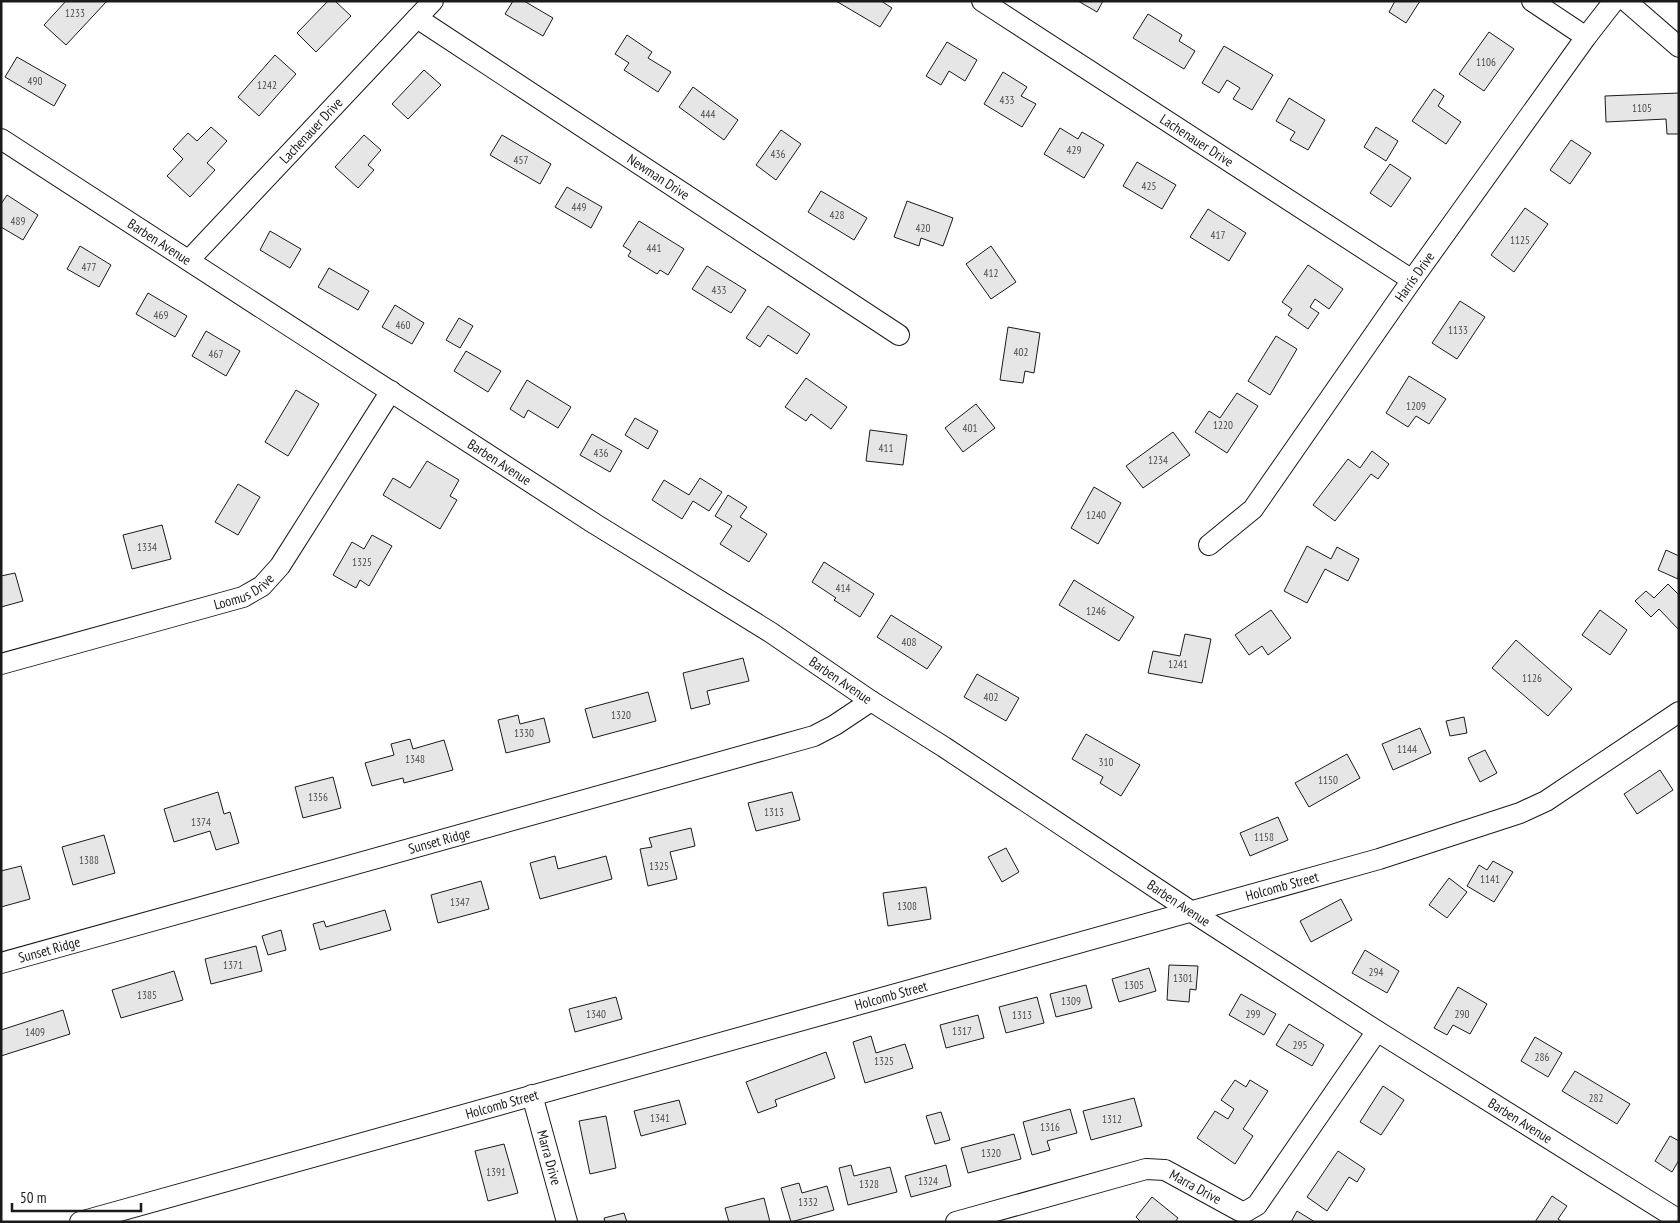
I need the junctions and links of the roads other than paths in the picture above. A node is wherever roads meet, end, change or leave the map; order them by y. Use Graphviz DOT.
graph roads {
  1 [pos="433,1"];
  2 [pos="982,1"];
  3 [pos="1532,1"];
  4 [pos="1614,1"];
  5 [pos="1626,1"];
  6 [pos="417,18"];
  7 [pos="1586,37"];
  8 [pos="1679,47"];
  9 [pos="1,139"];
  10 [pos="189,260"];
  11 [pos="1412,280"];
  12 [pos="899,335"];
  13 [pos="391,391"];
  14 [pos="1209,545"];
  15 [pos="1,664"];
  16 [pos="871,701"];
  17 [pos="1679,712"];
  18 [pos="1192,912"];
  19 [pos="1,963"];
  20 [pos="1377,1030"];
  21 [pos="532,1095"];
  22 [pos="1679,1220"];
  23 [pos="80,1222"];
  24 [pos="567,1222"];
  25 [pos="956,1222"];
  1 -- 6 [label="street, Lachenauer Drive"];
  2 -- 11 [label="street, Lachenauer Drive"];
  3 -- 7 [label="street"];
  4 -- 7 [label="street, Harris Drive"];
  5 -- 8 [label="street"];
  6 -- 10 [label="street, Lachenauer Drive"];
  6 -- 12 [label="street, Newman Drive"];
  7 -- 11 [label="street, Harris Drive"];
  9 -- 10 [label="street, Barben Avenue"];
  10 -- 13 [label="street, Barben Avenue"];
  11 -- 14 [label="street, Harris Drive"];
  13 -- 15 [label="street, Loomus Drive"];
  13 -- 16 [label="street, Barben Avenue"];
  16 -- 18 [label="street, Barben Avenue"];
  16 -- 19 [label="street, Sunset Ridge"];
  17 -- 18 [label="street, Holcomb Street"];
  18 -- 20 [label="street, Barben Avenue"];
  18 -- 21 [label="street, Holcomb Street"];
  20 -- 22 [label="street, Barben Avenue"];
  20 -- 25 [label="street, Marra Drive"];
  21 -- 23 [label="street, Holcomb Street"];
  21 -- 24 [label="street, Marra Drive"];
}
